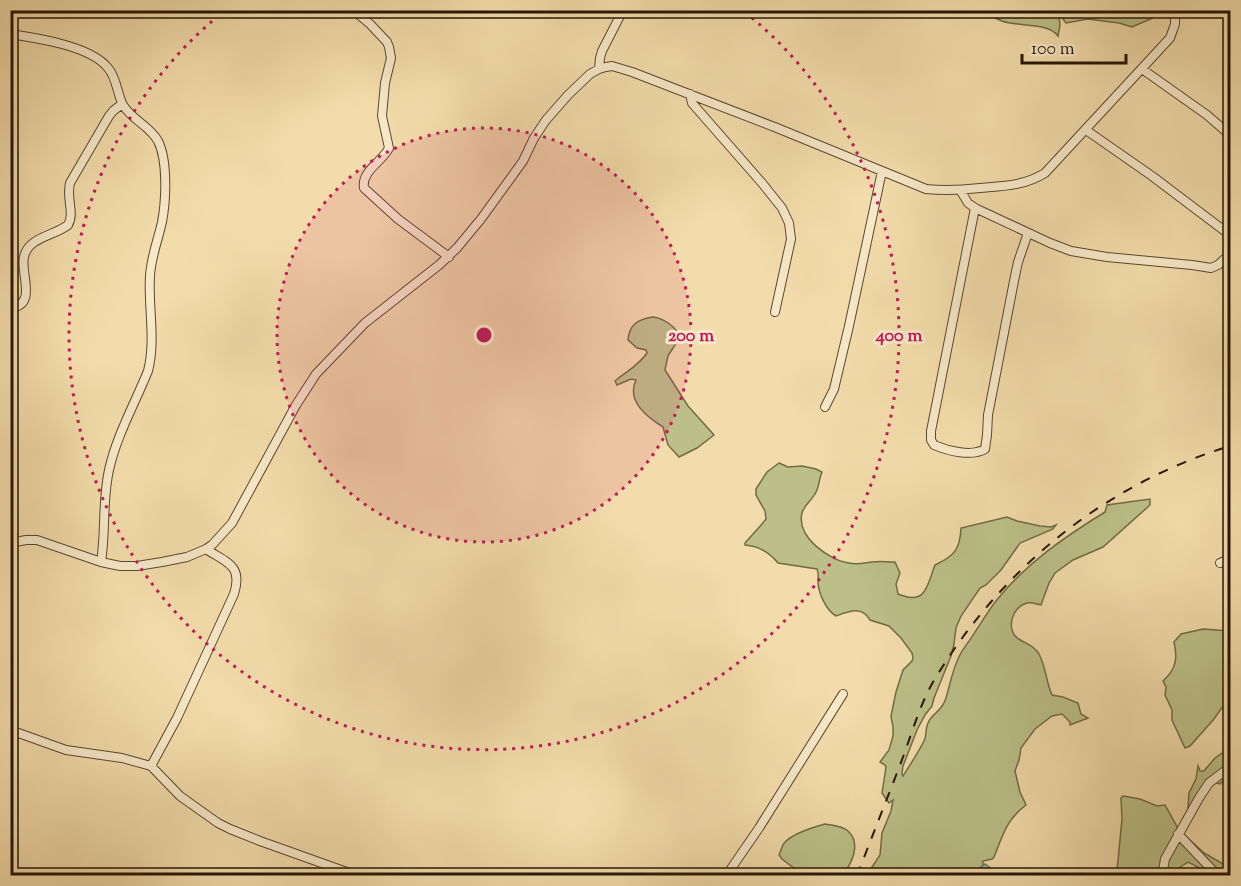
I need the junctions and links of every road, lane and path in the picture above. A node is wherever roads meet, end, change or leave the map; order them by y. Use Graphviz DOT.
graph roads {
  1 [pos="352,10"];
  2 [pos="623,10"];
  3 [pos="1174,10"];
  4 [pos="10,34"];
  5 [pos="599,69"];
  6 [pos="1142,69"];
  7 [pos="690,94"];
  8 [pos="122,104"];
  9 [pos="1086,130"];
  10 [pos="1230,135"];
  11 [pos="882,171"];
  12 [pos="960,190"];
  13 [pos="975,208"];
  14 [pos="1028,233"];
  15 [pos="1230,235"];
  16 [pos="1230,254"];
  17 [pos="449,256"];
  18 [pos="10,308"];
  19 [pos="775,312"];
  20 [pos="825,407"];
  21 [pos="10,543"];
  22 [pos="206,549"];
  23 [pos="1230,559"];
  24 [pos="101,562"];
  25 [pos="1220,563"];
  26 [pos="843,694"];
  27 [pos="10,730"];
  28 [pos="151,766"];
  29 [pos="1230,766"];
  30 [pos="1178,834"];
  31 [pos="358,876"];
  32 [pos="726,876"];
  33 [pos="1162,876"];
  34 [pos="1218,876"];
  1 -- 17 [label="street"];
  2 -- 5 [label="street"];
  3 -- 6 [label="street"];
  4 -- 8 [label="street"];
  5 -- 7 [label="street"];
  5 -- 17 [label="street"];
  6 -- 9 [label="street"];
  6 -- 10 [label="street"];
  7 -- 11 [label="street"];
  7 -- 19 [label="street"];
  8 -- 18 [label="street"];
  8 -- 24 [label="street"];
  9 -- 12 [label="street"];
  9 -- 15 [label="street"];
  11 -- 12 [label="street"];
  11 -- 20 [label="street"];
  12 -- 13 [label="street"];
  13 -- 14 [label="street"];
  13 -- 14 [label="street"];
  14 -- 16 [label="street"];
  17 -- 22 [label="street"];
  21 -- 24 [label="street"];
  22 -- 24 [label="street"];
  22 -- 28 [label="street"];
  23 -- 25 [label="street"];
  26 -- 32 [label="street"];
  27 -- 28 [label="street"];
  28 -- 31 [label="street"];
  29 -- 30 [label="street"];
  30 -- 33 [label="street"];
  30 -- 34 [label="street"];
}
